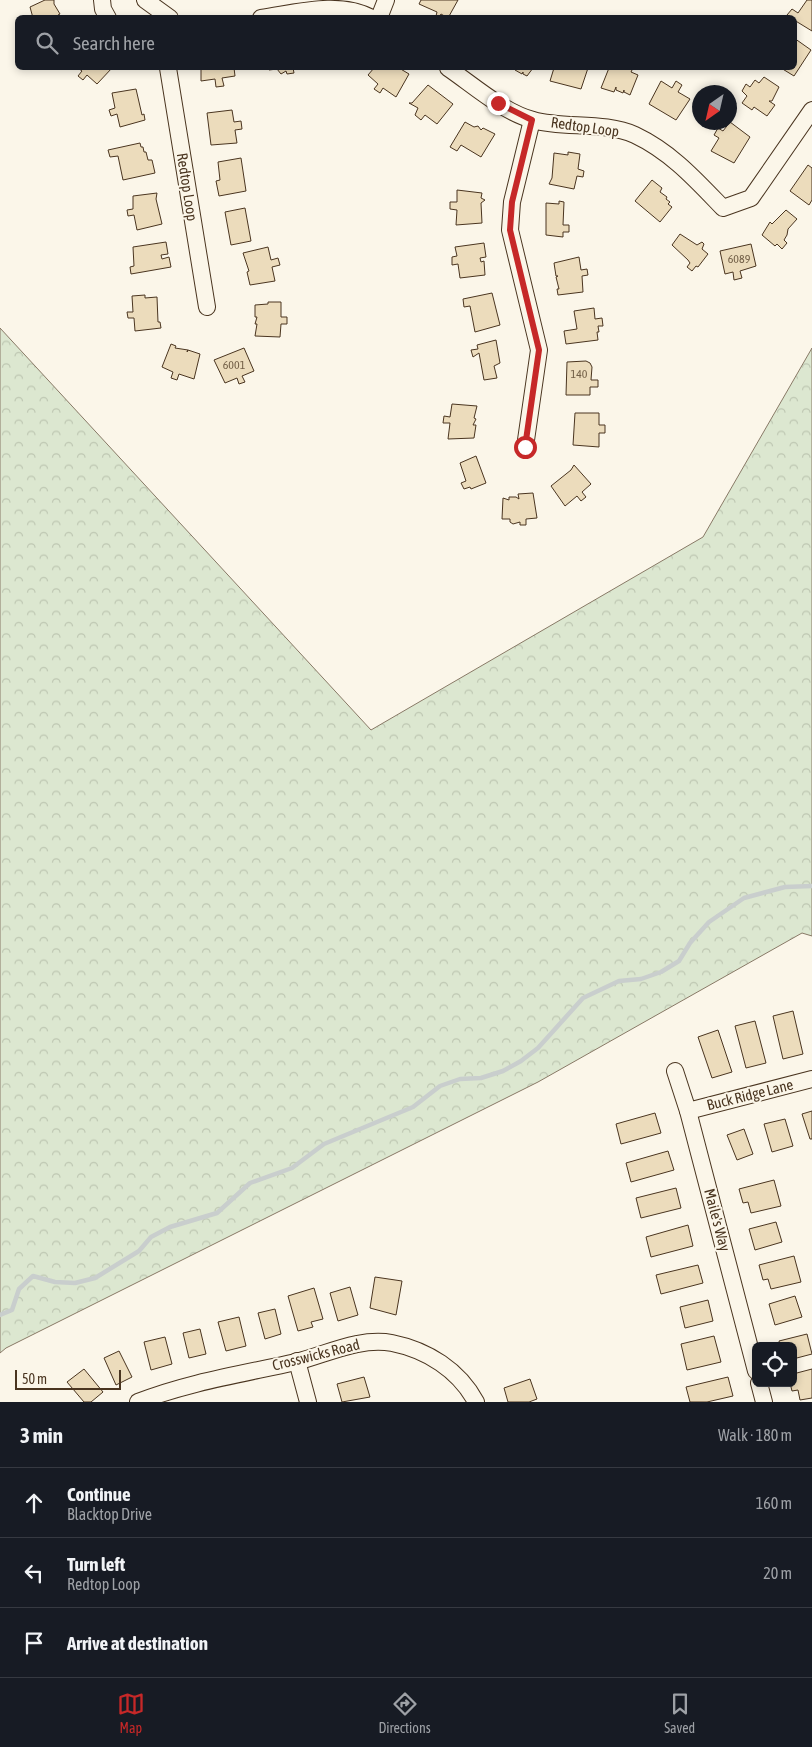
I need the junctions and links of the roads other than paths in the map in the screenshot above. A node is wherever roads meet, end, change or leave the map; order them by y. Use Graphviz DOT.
graph roads {
  1 [pos="102,0"];
  2 [pos="145,0"];
  3 [pos="386,0"];
  4 [pos="106,15"];
  5 [pos="166,15"];
  6 [pos="283,15"];
  7 [pos="367,15"];
  8 [pos="380,15"];
  9 [pos="168,70"];
  10 [pos="451,70"];
  11 [pos="812,110"];
  12 [pos="532,120"];
  13 [pos="207,307"];
  14 [pos="525,447"];
  15 [pos="675,1071"];
  16 [pos="812,1079"];
  17 [pos="688,1111"];
  18 [pos="752,1356"];
  19 [pos="297,1361"];
  20 [pos="760,1387"];
  21 [pos="138,1402"];
  22 [pos="308,1402"];
  23 [pos="476,1402"];
  24 [pos="764,1402"];
  1 -- 4 [label="street"];
  2 -- 5 [label="street"];
  3 -- 8 [label="street"];
  6 -- 7 [label="street"];
  9 -- 13 [label="street, Redtop Loop"];
  10 -- 12 [label="street, Redtop Loop"];
  11 -- 12 [label="street, Redtop Loop"];
  12 -- 14 [label="street"];
  15 -- 17 [label="street, Maile's Way"];
  16 -- 17 [label="street, Buck Ridge Lane"];
  17 -- 18 [label="street, Maile's Way"];
  19 -- 21 [label="street, Crosswicks Road"];
  19 -- 22 [label="street"];
  19 -- 23 [label="street, Crosswicks Road"];
  20 -- 24 [label="street"];
}
